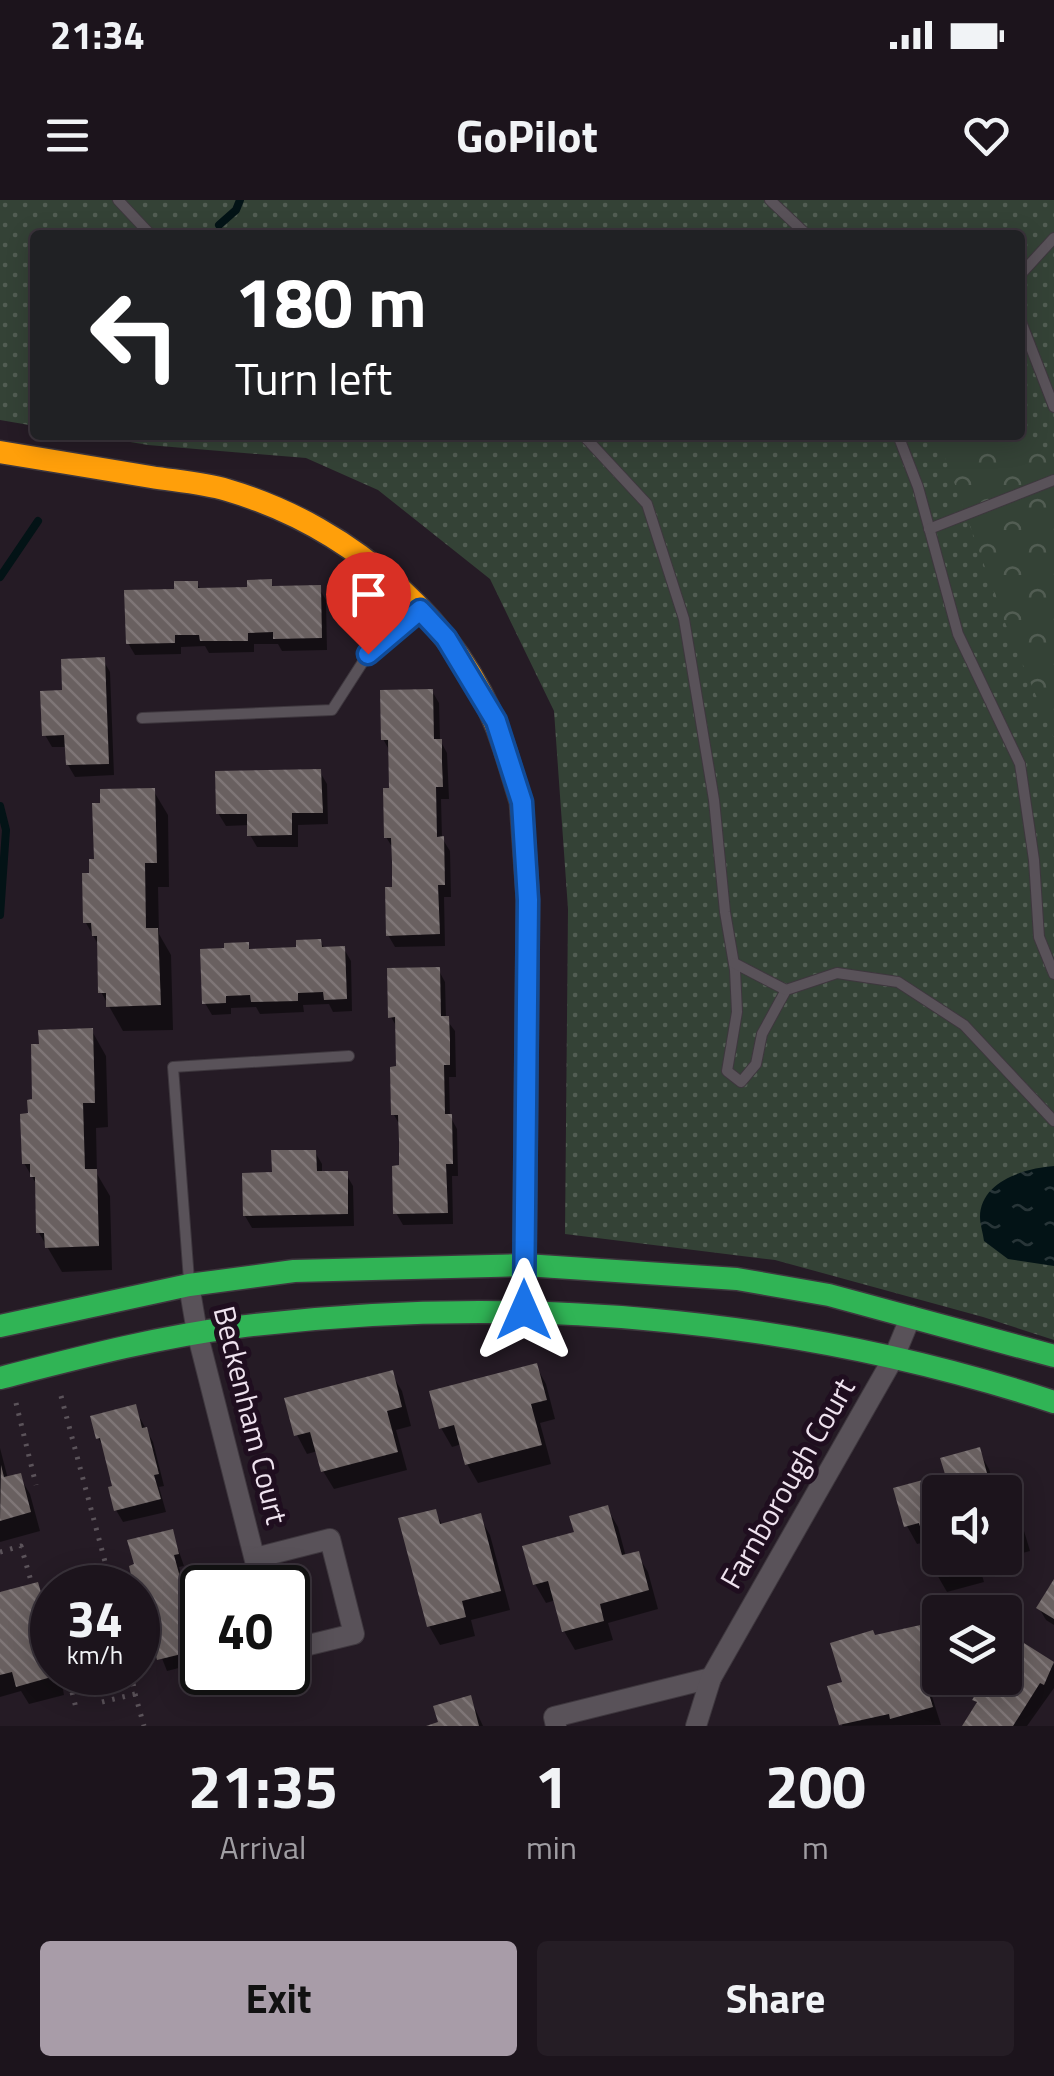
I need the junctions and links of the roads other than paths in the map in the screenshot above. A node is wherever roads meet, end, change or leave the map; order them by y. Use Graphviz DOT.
graph roads {
  1 [pos="118,200"];
  2 [pos="770,200"];
  3 [pos="147,230"];
  4 [pos="802,230"];
  5 [pos="1054,238"];
  6 [pos="1025,269"];
  7 [pos="1025,333"];
  8 [pos="1054,408"];
  9 [pos="587,440"];
  10 [pos="900,440"];
  11 [pos="0,452"];
  12 [pos="1054,480"];
  13 [pos="930,529"];
  14 [pos="420,610"];
  15 [pos="142,718"];
  16 [pos="734,963"];
  17 [pos="1054,974"];
  18 [pos="786,990"];
  19 [pos="348,1056"];
  20 [pos="1054,1121"];
  21 [pos="524,1265"];
  22 [pos="189,1285"];
  23 [pos="524,1310"];
  24 [pos="911,1316"];
  25 [pos="0,1326"];
  26 [pos="197,1332"];
  27 [pos="1054,1356"];
  28 [pos="894,1357"];
  29 [pos="0,1378"];
  30 [pos="1054,1402"];
  31 [pos="255,1558"];
  32 [pos="257,1565"];
  33 [pos="310,1645"];
  34 [pos="711,1678"];
  35 [pos="556,1726"];
  36 [pos="696,1726"];
  1 -- 3 [label="lane"];
  2 -- 4 [label="lane"];
  5 -- 6 [label="lane"];
  7 -- 8 [label="lane"];
  9 -- 16 [label="lane"];
  10 -- 13 [label="lane"];
  11 -- 14 [label="street"];
  12 -- 13 [label="lane"];
  13 -- 17 [label="lane"];
  14 -- 15 [label="lane"];
  14 -- 21 [label="street"];
  16 -- 18 [label="lane"];
  16 -- 18 [label="lane"];
  18 -- 20 [label="lane"];
  19 -- 22 [label="lane"];
  21 -- 22 [label="street"];
  21 -- 23 [label="street"];
  21 -- 24 [label="street"];
  22 -- 25 [label="street"];
  22 -- 26 [label="street, Beckenham Court"];
  23 -- 26 [label="street"];
  23 -- 28 [label="street"];
  24 -- 27 [label="street"];
  24 -- 28 [label="street, Farnborough Court"];
  26 -- 29 [label="street"];
  26 -- 31 [label="street, Beckenham Court"];
  28 -- 30 [label="street"];
  28 -- 34 [label="street, Farnborough Court"];
  31 -- 32 [label="street, Beckenham Court"];
  31 -- 33 [label="street, Beckenham Court"];
  34 -- 35 [label="street"];
  34 -- 36 [label="street, Farnborough Court"];
}
